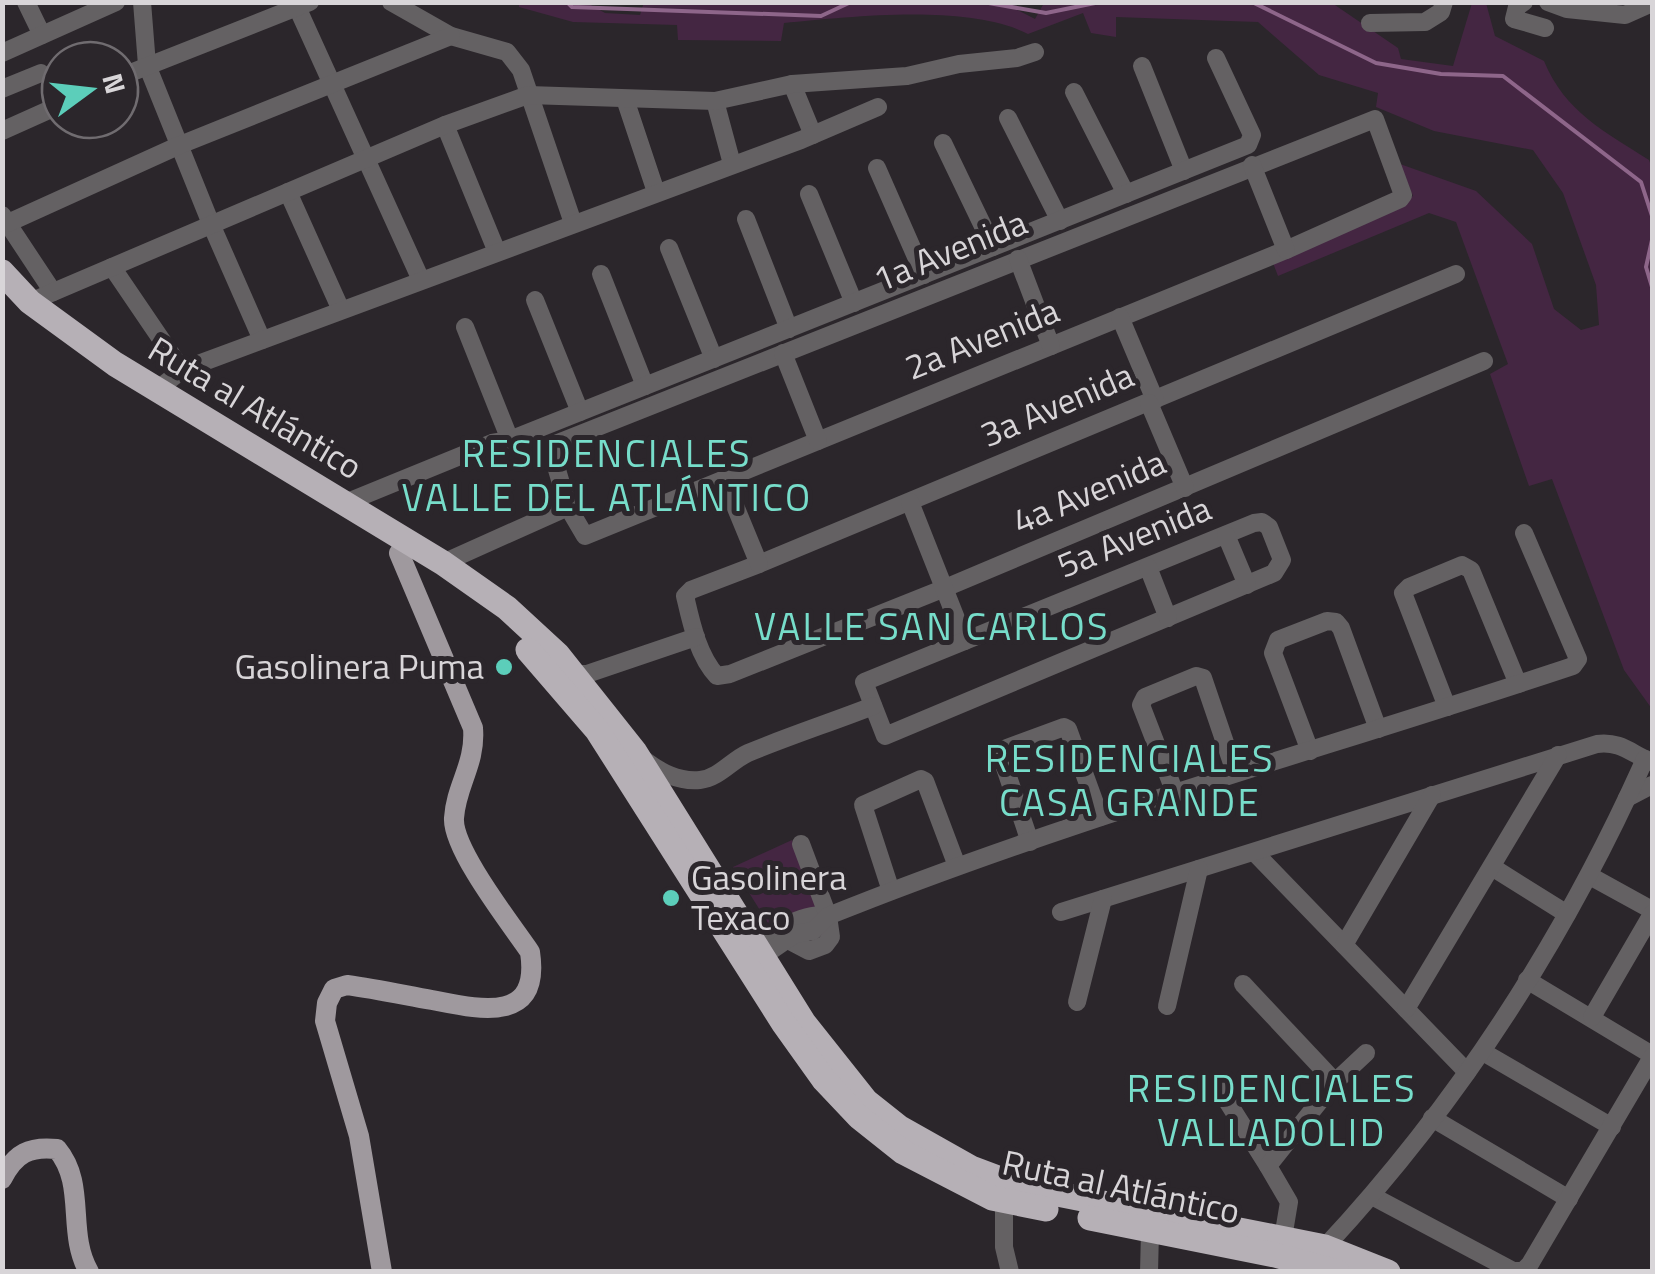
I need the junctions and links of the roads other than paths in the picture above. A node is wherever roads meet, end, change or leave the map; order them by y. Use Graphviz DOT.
graph roads {
  1 [pos="26,2"];
  2 [pos="116,2"];
  3 [pos="142,2"];
  4 [pos="391,2"];
  5 [pos="1524,2"];
  6 [pos="1548,2"];
  7 [pos="1652,3"];
  8 [pos="304,5"];
  9 [pos="1566,6"];
  10 [pos="1433,7"];
  11 [pos="1621,9"];
  12 [pos="1370,23"];
  13 [pos="1545,28"];
  14 [pos="42,35"];
  15 [pos="451,36"];
  16 [pos="1035,52"];
  17 [pos="2,53"];
  18 [pos="1216,58"];
  19 [pos="147,65"];
  20 [pos="1142,66"];
  21 [pos="140,68"];
  22 [pos="40,73"];
  23 [pos="331,82"];
  24 [pos="792,84"];
  25 [pos="2,89"];
  26 [pos="1074,92"];
  27 [pos="528,95"];
  28 [pos="625,99"];
  29 [pos="714,101"];
  30 [pos="878,107"];
  31 [pos="40,114"];
  32 [pos="1008,118"];
  33 [pos="445,126"];
  34 [pos="2,131"];
  35 [pos="813,135"];
  36 [pos="943,143"];
  37 [pos="180,145"];
  38 [pos="366,159"];
  39 [pos="732,164"];
  40 [pos="1252,165"];
  41 [pos="877,168"];
  42 [pos="1184,171"];
  43 [pos="288,192"];
  44 [pos="656,192"];
  45 [pos="809,194"];
  46 [pos="1126,194"];
  47 [pos="1402,197"];
  48 [pos="746,218"];
  49 [pos="5,219"];
  50 [pos="1060,220"];
  51 [pos="573,223"];
  52 [pos="211,224"];
  53 [pos="669,248"];
  54 [pos="993,248"];
  55 [pos="1286,250"];
  56 [pos="497,252"];
  57 [pos="1018,259"];
  58 [pos="112,267"];
  59 [pos="2,272"];
  60 [pos="601,274"];
  61 [pos="1456,274"];
  62 [pos="924,275"];
  63 [pos="421,280"];
  64 [pos="2,296"];
  65 [pos="41,297"];
  66 [pos="535,300"];
  67 [pos="854,303"];
  68 [pos="341,310"];
  69 [pos="1120,317"];
  70 [pos="465,327"];
  71 [pos="789,329"];
  72 [pos="262,340"];
  73 [pos="1051,346"];
  74 [pos="783,353"];
  75 [pos="714,359"];
  76 [pos="1484,361"];
  77 [pos="182,370"];
  78 [pos="645,386"];
  79 [pos="157,390"];
  80 [pos="1152,401"];
  81 [pos="580,412"];
  82 [pos="510,440"];
  83 [pos="818,441"];
  84 [pos="724,479"];
  85 [pos="1185,488"];
  86 [pos="910,502"];
  87 [pos="350,506"];
  88 [pos="568,507"];
  89 [pos="1524,533"];
  90 [pos="1226,535"];
  91 [pos="399,553"];
  92 [pos="443,563"];
  93 [pos="760,564"];
  94 [pos="1148,567"];
  95 [pos="1248,586"];
  96 [pos="944,588"];
  97 [pos="1168,618"];
  98 [pos="696,636"];
  99 [pos="966,641"];
  100 [pos="574,674"];
  101 [pos="1518,684"];
  102 [pos="873,706"];
  103 [pos="1448,707"];
  104 [pos="1378,729"];
  105 [pos="1310,751"];
  106 [pos="635,752"];
  107 [pos="1558,755"];
  108 [pos="1648,761"];
  109 [pos="1236,772"];
  110 [pos="1652,785"];
  111 [pos="1175,794"];
  112 [pos="1432,795"];
  113 [pos="1628,798"];
  114 [pos="1100,817"];
  115 [pos="1030,842"];
  116 [pos="801,844"];
  117 [pos="1255,854"];
  118 [pos="958,866"];
  119 [pos="1492,867"];
  120 [pos="1199,869"];
  121 [pos="1590,876"];
  122 [pos="891,891"];
  123 [pos="1103,899"];
  124 [pos="1061,912"];
  125 [pos="1652,912"];
  126 [pos="1567,914"];
  127 [pos="727,916"];
  128 [pos="828,916"];
  129 [pos="1344,945"];
  130 [pos="758,948"];
  131 [pos="1527,980"];
  132 [pos="1242,984"];
  133 [pos="1078,1002"];
  134 [pos="1166,1006"];
  135 [pos="1406,1008"];
  136 [pos="1592,1018"];
  137 [pos="1483,1052"];
  138 [pos="1366,1053"];
  139 [pos="1652,1056"];
  140 [pos="1467,1072"];
  141 [pos="1335,1082"];
  142 [pos="1217,1085"];
  143 [pos="1432,1118"];
  144 [pos="1612,1127"];
  145 [pos="1268,1166"];
  146 [pos="2,1179"];
  147 [pos="1372,1196"];
  148 [pos="1568,1198"];
  149 [pos="1004,1201"];
  150 [pos="1150,1232"];
  151 [pos="1277,1237"];
  152 [pos="1324,1247"];
  153 [pos="89,1272"];
  154 [pos="382,1272"];
  155 [pos="1010,1272"];
  156 [pos="1149,1272"];
  157 [pos="1337,1272"];
  158 [pos="1388,1272"];
  1 -- 14 [label="street"];
  2 -- 14 [label="street"];
  3 -- 19 [label="street"];
  4 -- 15 [label="street"];
  5 -- 13 [label="street"];
  6 -- 9 [label="street"];
  7 -- 11 [label="street"];
  8 -- 19 [label="street"];
  8 -- 23 [label="street"];
  9 -- 11 [label="street"];
  10 -- 12 [label="street"];
  14 -- 17 [label="street"];
  15 -- 23 [label="street"];
  15 -- 27 [label="street"];
  16 -- 24 [label="street"];
  18 -- 42 [label="street"];
  19 -- 21 [label="street"];
  19 -- 37 [label="street"];
  20 -- 42 [label="street"];
  22 -- 25 [label="street"];
  23 -- 37 [label="street"];
  23 -- 38 [label="street"];
  24 -- 29 [label="street"];
  24 -- 35 [label="street"];
  26 -- 46 [label="street"];
  27 -- 28 [label="street"];
  27 -- 33 [label="street"];
  27 -- 51 [label="street"];
  28 -- 29 [label="street"];
  28 -- 44 [label="street"];
  29 -- 39 [label="street"];
  30 -- 35 [label="street"];
  31 -- 34 [label="street"];
  32 -- 50 [label="street"];
  33 -- 38 [label="street"];
  33 -- 56 [label="street"];
  35 -- 39 [label="street"];
  36 -- 54 [label="street"];
  37 -- 49 [label="street"];
  37 -- 52 [label="street"];
  38 -- 43 [label="street"];
  38 -- 63 [label="street"];
  39 -- 44 [label="street"];
  40 -- 47 [label="street, 1a Avenida"];
  40 -- 55 [label="street"];
  40 -- 57 [label="street, 1a Avenida"];
  41 -- 62 [label="street"];
  42 -- 46 [label="street"];
  43 -- 52 [label="street"];
  43 -- 68 [label="street"];
  44 -- 51 [label="street"];
  45 -- 67 [label="street"];
  46 -- 50 [label="street"];
  47 -- 55 [label="street, 2a Avenida"];
  48 -- 71 [label="street"];
  49 -- 65 [label="street"];
  50 -- 54 [label="street"];
  51 -- 56 [label="street"];
  52 -- 58 [label="street"];
  52 -- 72 [label="street"];
  53 -- 75 [label="street"];
  54 -- 62 [label="street"];
  55 -- 69 [label="street, 2a Avenida"];
  56 -- 63 [label="street"];
  57 -- 73 [label="street"];
  57 -- 74 [label="street, 1a Avenida"];
  58 -- 65 [label="street"];
  58 -- 77 [label="street"];
  59 -- 65 [label="highway, Ruta al Atlántico"];
  60 -- 78 [label="street"];
  61 -- 80 [label="street, 3a Avenida"];
  62 -- 67 [label="street"];
  63 -- 68 [label="street"];
  64 -- 91 [label="highway, Ruta al Atlántico"];
  65 -- 79 [label="highway, Ruta al Atlántico"];
  66 -- 81 [label="street"];
  67 -- 71 [label="street"];
  68 -- 72 [label="street"];
  69 -- 73 [label="street, 2a Avenida"];
  69 -- 80 [label="street"];
  70 -- 82 [label="street"];
  71 -- 75 [label="street"];
  72 -- 77 [label="street"];
  73 -- 83 [label="street, 2a Avenida"];
  74 -- 83 [label="street"];
  74 -- 88 [label="street, 1a Avenida"];
  75 -- 78 [label="street"];
  76 -- 85 [label="street, 4a Avenida"];
  77 -- 79 [label="street"];
  78 -- 81 [label="street"];
  79 -- 87 [label="highway, Ruta al Atlántico"];
  80 -- 85 [label="street"];
  80 -- 86 [label="street, 3a Avenida"];
  81 -- 82 [label="street"];
  82 -- 87 [label="street"];
  83 -- 84 [label="street, 2a Avenida"];
  84 -- 88 [label="street, 2a Avenida"];
  84 -- 93 [label="street"];
  85 -- 96 [label="street, 4a Avenida"];
  86 -- 93 [label="street, 3a Avenida"];
  86 -- 96 [label="street"];
  87 -- 92 [label="highway, Ruta al Atlántico"];
  88 -- 92 [label="street"];
  89 -- 101 [label="street"];
  90 -- 94 [label="street, 5a Avenida"];
  90 -- 95 [label="street"];
  90 -- 95 [label="street, 5a Avenida"];
  91 -- 127 [label="highway, Ruta al Atlántico"];
  91 -- 154 [label="main road"];
  92 -- 100 [label="highway, Ruta al Atlántico"];
  93 -- 98 [label="street, 3a Avenida"];
  94 -- 97 [label="street"];
  94 -- 99 [label="street, 5a Avenida"];
  95 -- 97 [label="street"];
  96 -- 98 [label="street, 4a Avenida"];
  96 -- 99 [label="street"];
  97 -- 102 [label="street"];
  98 -- 100 [label="street"];
  99 -- 102 [label="street, 5a Avenida"];
  100 -- 106 [label="highway, Ruta al Atlántico"];
  101 -- 103 [label="street"];
  101 -- 103 [label="street"];
  102 -- 106 [label="street"];
  103 -- 104 [label="street"];
  104 -- 105 [label="street"];
  104 -- 105 [label="street"];
  105 -- 109 [label="street"];
  106 -- 127 [label="highway, Ruta al Atlántico"];
  107 -- 108 [label="street"];
  107 -- 112 [label="street"];
  107 -- 119 [label="street"];
  108 -- 113 [label="street"];
  109 -- 111 [label="street"];
  109 -- 111 [label="street"];
  110 -- 113 [label="street"];
  111 -- 114 [label="street"];
  112 -- 117 [label="street"];
  112 -- 129 [label="street"];
  113 -- 121 [label="street"];
  114 -- 115 [label="street"];
  114 -- 115 [label="street"];
  115 -- 118 [label="street"];
  116 -- 128 [label="street"];
  117 -- 120 [label="street"];
  117 -- 129 [label="street"];
  118 -- 122 [label="street"];
  118 -- 122 [label="street"];
  119 -- 126 [label="street"];
  119 -- 135 [label="street"];
  120 -- 123 [label="street"];
  120 -- 134 [label="street"];
  121 -- 125 [label="street"];
  121 -- 126 [label="street"];
  122 -- 128 [label="street"];
  123 -- 124 [label="street"];
  123 -- 133 [label="street"];
  125 -- 136 [label="street"];
  126 -- 131 [label="street"];
  127 -- 130 [label="highway, Ruta al Atlántico"];
  127 -- 149 [label="highway, Ruta al Atlántico"];
  128 -- 130 [label="street"];
  129 -- 135 [label="street"];
  130 -- 151 [label="highway, Ruta al Atlántico"];
  131 -- 136 [label="street"];
  131 -- 137 [label="street"];
  132 -- 141 [label="street"];
  135 -- 140 [label="street"];
  136 -- 139 [label="street"];
  137 -- 140 [label="street"];
  137 -- 144 [label="street"];
  138 -- 141 [label="street"];
  139 -- 144 [label="street"];
  140 -- 143 [label="street"];
  141 -- 145 [label="street"];
  142 -- 145 [label="street"];
  143 -- 147 [label="street"];
  143 -- 148 [label="street"];
  144 -- 148 [label="street"];
  145 -- 151 [label="street"];
  146 -- 153 [label="main road"];
  147 -- 148 [label="street"];
  147 -- 152 [label="street"];
  149 -- 150 [label="highway, Ruta al Atlántico"];
  149 -- 155 [label="street"];
  150 -- 156 [label="street"];
  150 -- 157 [label="highway, Ruta al Atlántico"];
  151 -- 152 [label="highway, Ruta al Atlántico"];
  152 -- 158 [label="highway, Ruta al Atlántico"];
}
